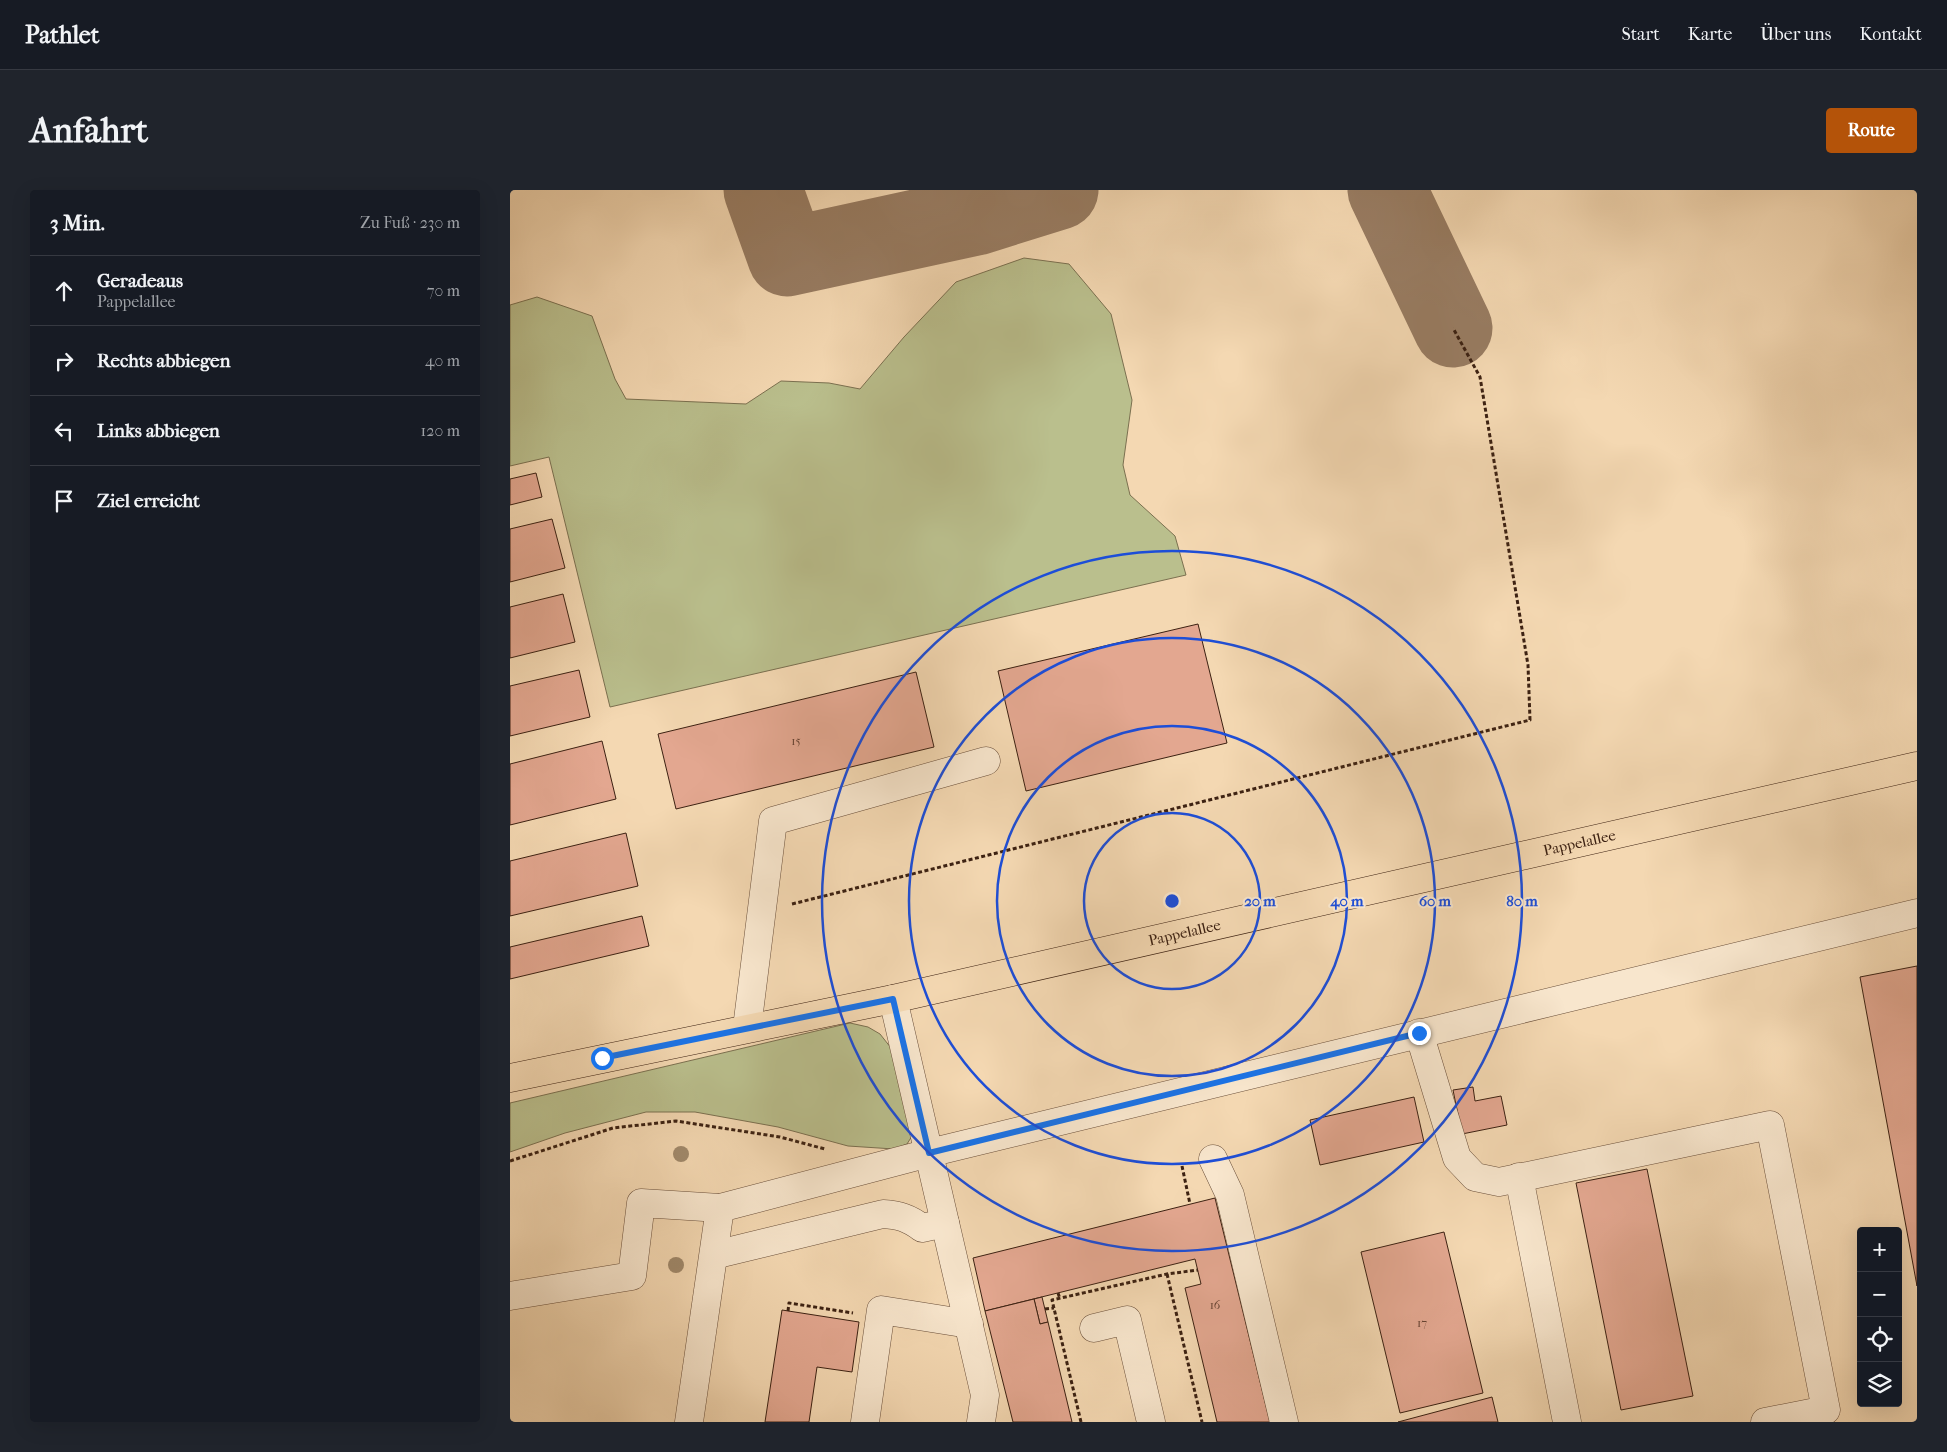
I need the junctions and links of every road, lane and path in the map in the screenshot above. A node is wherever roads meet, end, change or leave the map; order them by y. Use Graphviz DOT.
graph roads {
  1 [pos="1453,328"];
  2 [pos="986,761"];
  3 [pos="1917,766"];
  4 [pos="762,911"];
  5 [pos="1917,913"];
  6 [pos="893,999"];
  7 [pos="747,1028"];
  8 [pos="1419,1033"];
  9 [pos="510,1078"];
  10 [pos="929,1153"];
  11 [pos="1214,1159"];
  12 [pos="510,1161"];
  13 [pos="1182,1166"];
  14 [pos="843,1175"];
  15 [pos="1519,1177"];
  16 [pos="1190,1204"];
  17 [pos="720,1208"];
  18 [pos="945,1222"];
  19 [pos="714,1255"];
  20 [pos="1167,1274"];
  21 [pos="1058,1293"];
  22 [pos="510,1296"];
  23 [pos="1060,1299"];
  24 [pos="1054,1308"];
  25 [pos="881,1310"];
  26 [pos="1045,1310"];
  27 [pos="788,1311"];
  28 [pos="969,1324"];
  29 [pos="1094,1328"];
  30 [pos="689,1422"];
  31 [pos="865,1422"];
  32 [pos="981,1422"];
  33 [pos="1151,1422"];
  34 [pos="1202,1422"];
  35 [pos="1284,1422"];
  36 [pos="1567,1422"];
  37 [pos="1765,1422"];
  1 -- 4 [label="path"];
  2 -- 4 [label="lane"];
  3 -- 6 [label="main road, Pappelallee"];
  4 -- 7 [label="lane"];
  5 -- 8 [label="lane"];
  6 -- 7 [label="main road, Pappelallee"];
  6 -- 10 [label="lane"];
  7 -- 9 [label="main road, Pappelallee"];
  8 -- 10 [label="lane"];
  8 -- 15 [label="lane"];
  10 -- 14 [label="lane"];
  10 -- 18 [label="lane"];
  11 -- 35 [label="lane"];
  12 -- 14 [label="path"];
  13 -- 16 [label="path"];
  14 -- 17 [label="lane"];
  15 -- 36 [label="lane"];
  15 -- 37 [label="lane"];
  17 -- 19 [label="lane"];
  17 -- 22 [label="lane"];
  18 -- 19 [label="lane"];
  18 -- 28 [label="lane"];
  19 -- 30 [label="lane"];
  20 -- 34 [label="path"];
  21 -- 23 [label="path"];
  24 -- 26 [label="path"];
  25 -- 27 [label="path"];
  25 -- 28 [label="lane"];
  25 -- 31 [label="lane"];
  28 -- 32 [label="lane"];
  29 -- 33 [label="lane"];
}
